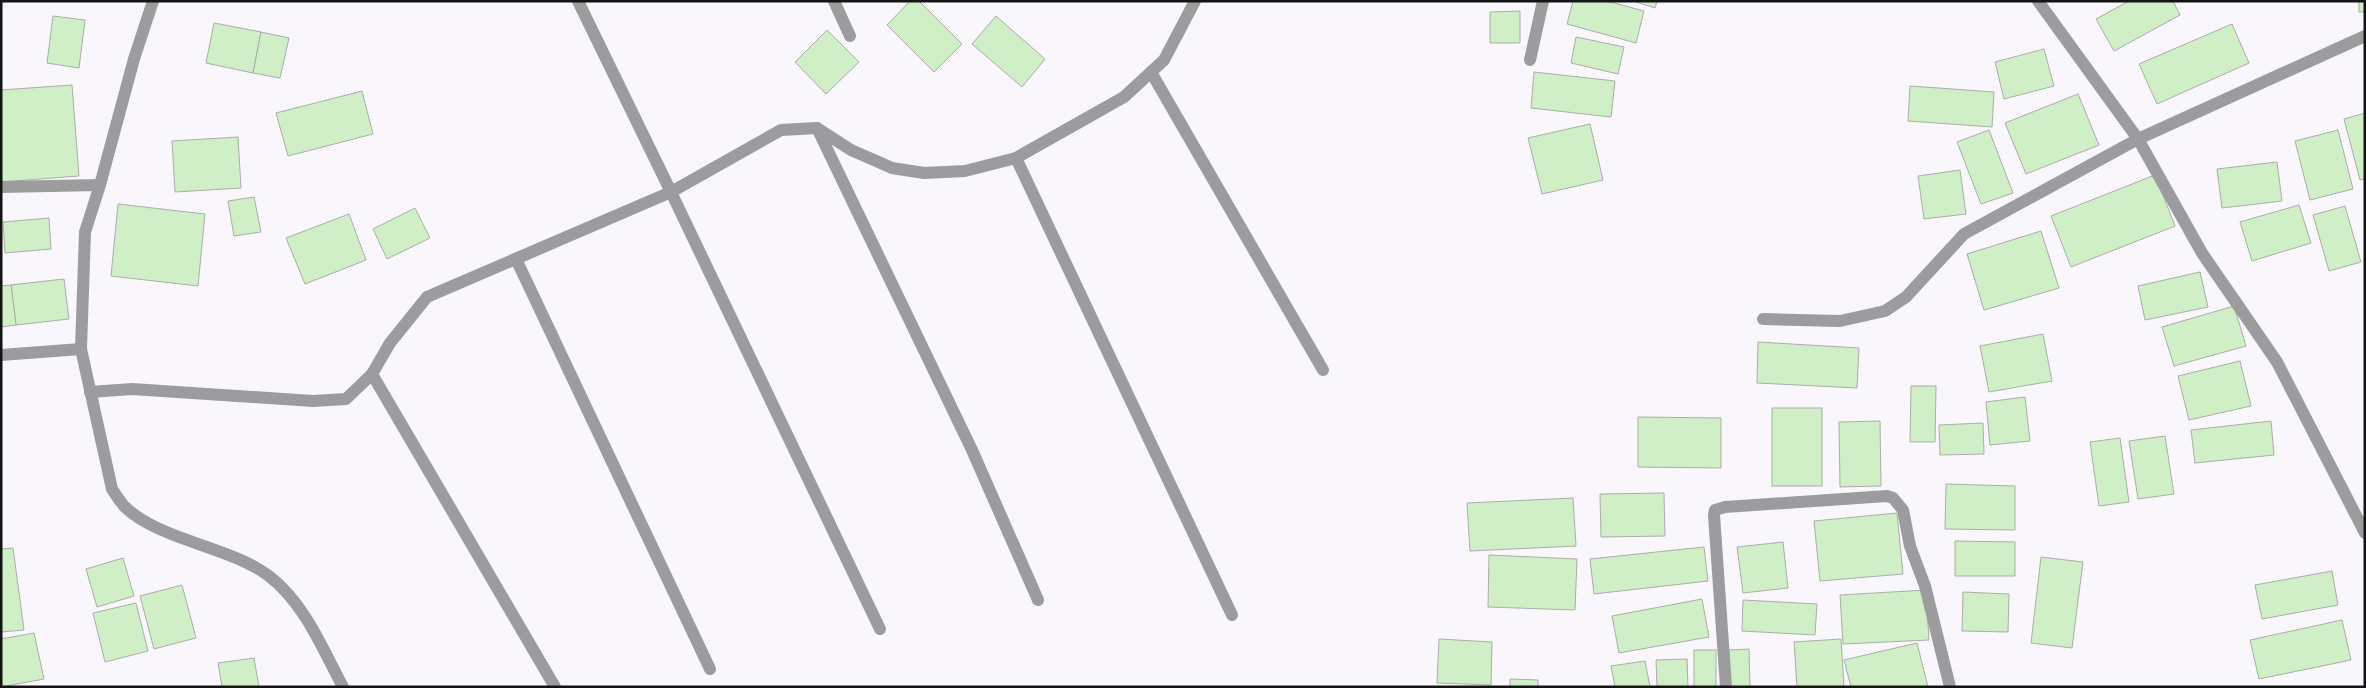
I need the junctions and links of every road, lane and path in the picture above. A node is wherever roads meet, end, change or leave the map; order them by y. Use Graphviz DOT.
graph roads {
  1 [pos="153,1"];
  2 [pos="578,1"];
  3 [pos="834,1"];
  4 [pos="1195,1"];
  5 [pos="1543,1"];
  6 [pos="2038,1"];
  7 [pos="850,36"];
  8 [pos="2365,36"];
  9 [pos="1530,60"];
  10 [pos="1151,72"];
  11 [pos="817,128"];
  12 [pos="2138,139"];
  13 [pos="1016,158"];
  14 [pos="100,185"];
  15 [pos="1,187"];
  16 [pos="671,192"];
  17 [pos="516,259"];
  18 [pos="1763,320"];
  19 [pos="81,349"];
  20 [pos="1,355"];
  21 [pos="1323,370"];
  22 [pos="372,374"];
  23 [pos="90,392"];
  24 [pos="2365,533"];
  25 [pos="1038,600"];
  26 [pos="1232,615"];
  27 [pos="880,629"];
  28 [pos="710,669"];
  29 [pos="342,687"];
  30 [pos="555,687"];
  31 [pos="1726,687"];
  32 [pos="1950,687"];
  1 -- 14 [label="street"];
  2 -- 16 [label="street"];
  3 -- 7 [label="street"];
  4 -- 10 [label="street"];
  5 -- 9 [label="street"];
  6 -- 12 [label="street"];
  8 -- 12 [label="street"];
  10 -- 13 [label="street"];
  10 -- 21 [label="street"];
  11 -- 13 [label="street"];
  11 -- 16 [label="street"];
  11 -- 25 [label="street"];
  12 -- 18 [label="street"];
  12 -- 24 [label="street"];
  13 -- 26 [label="street"];
  14 -- 15 [label="street"];
  14 -- 19 [label="street"];
  16 -- 17 [label="street"];
  16 -- 27 [label="street"];
  17 -- 22 [label="street"];
  17 -- 28 [label="street"];
  19 -- 20 [label="street"];
  19 -- 23 [label="street"];
  22 -- 23 [label="street"];
  22 -- 30 [label="street"];
  23 -- 29 [label="street"];
  31 -- 32 [label="street"];
}
